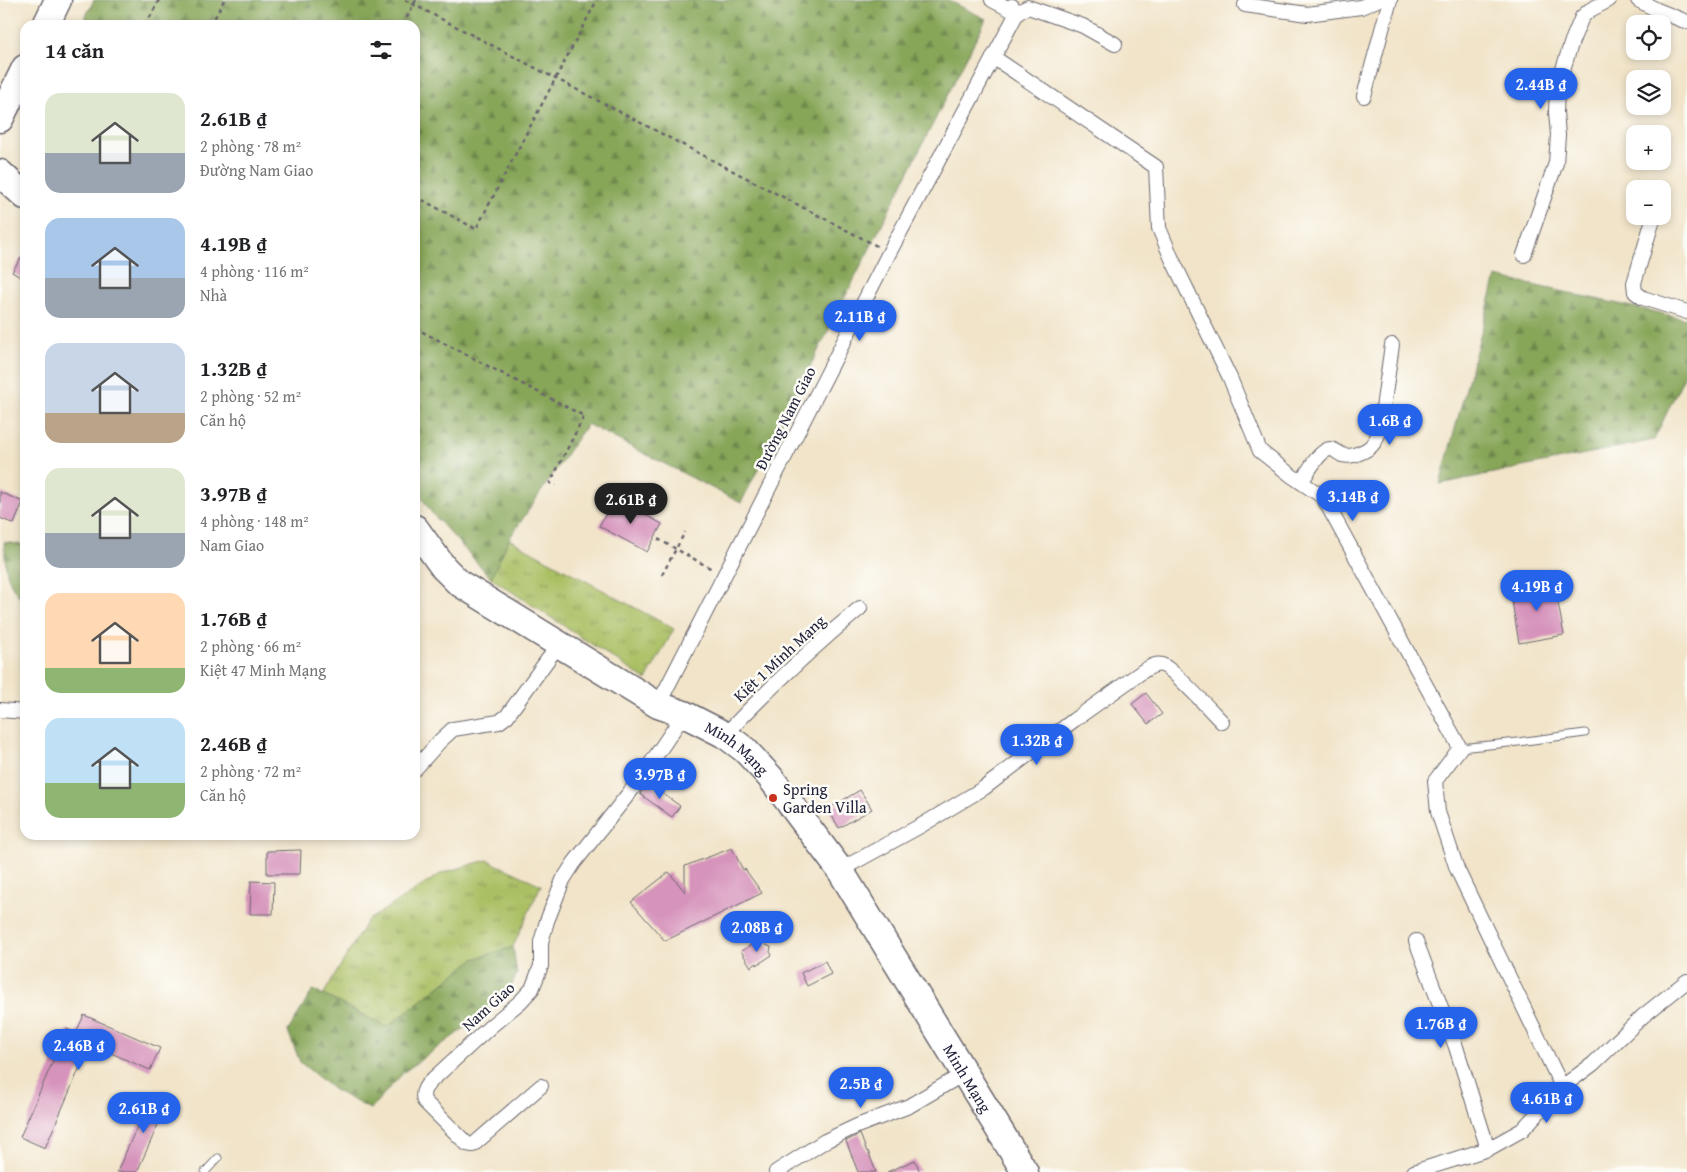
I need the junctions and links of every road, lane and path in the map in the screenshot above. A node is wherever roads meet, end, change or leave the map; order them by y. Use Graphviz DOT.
graph roads {
  1 [pos="58,0"];
  2 [pos="159,0"];
  3 [pos="224,0"];
  4 [pos="405,0"];
  5 [pos="416,0"];
  6 [pos="597,0"];
  7 [pos="992,0"];
  8 [pos="1006,0"];
  9 [pos="1377,0"];
  10 [pos="1390,0"];
  11 [pos="1609,0"];
  12 [pos="1638,0"];
  13 [pos="413,4"];
  14 [pos="1245,5"];
  15 [pos="1017,12"];
  16 [pos="48,20"];
  17 [pos="149,20"];
  18 [pos="214,20"];
  19 [pos="405,20"];
  20 [pos="1687,22"];
  21 [pos="1115,44"];
  22 [pos="993,57"];
  23 [pos="20,78"];
  24 [pos="555,79"];
  25 [pos="1364,96"];
  26 [pos="0,119"];
  27 [pos="0,173"];
  28 [pos="20,191"];
  29 [pos="420,199"];
  30 [pos="1651,225"];
  31 [pos="889,253"];
  32 [pos="1524,255"];
  33 [pos="1687,312"];
  34 [pos="420,331"];
  35 [pos="1392,344"];
  36 [pos="1301,482"];
  37 [pos="556,486"];
  38 [pos="685,532"];
  39 [pos="420,535"];
  40 [pos="658,539"];
  41 [pos="676,549"];
  42 [pos="662,575"];
  43 [pos="725,575"];
  44 [pos="860,608"];
  45 [pos="559,644"];
  46 [pos="658,706"];
  47 [pos="0,710"];
  48 [pos="20,712"];
  49 [pos="684,714"];
  50 [pos="1222,722"];
  51 [pos="1585,733"];
  52 [pos="724,735"];
  53 [pos="1460,748"];
  54 [pos="420,763"];
  55 [pos="840,870"];
  56 [pos="1416,941"];
  57 [pos="1687,981"];
  58 [pos="964,1072"];
  59 [pos="541,1086"];
  60 [pos="1562,1087"];
  61 [pos="1488,1149"];
  62 [pos="218,1158"];
  63 [pos="205,1172"];
  64 [pos="776,1172"];
  65 [pos="1025,1172"];
  66 [pos="1414,1172"];
  1 -- 16 [label="highway"];
  2 -- 17 [label="path"];
  3 -- 18 [label="path"];
  4 -- 13 [label="path"];
  5 -- 13 [label="path"];
  6 -- 24 [label="path"];
  7 -- 15 [label="street"];
  8 -- 15 [label="street"];
  9 -- 14 [label="street"];
  10 -- 25 [label="street"];
  11 -- 32 [label="street"];
  12 -- 20 [label="street"];
  13 -- 19 [label="path"];
  13 -- 24 [label="path"];
  15 -- 21 [label="street"];
  15 -- 22 [label="street, Đường Nam Giao"];
  22 -- 31 [label="street, Đường Nam Giao"];
  22 -- 36 [label="street"];
  23 -- 26 [label="highway"];
  24 -- 29 [label="path"];
  24 -- 31 [label="path"];
  27 -- 28 [label="highway"];
  30 -- 33 [label="street"];
  31 -- 43 [label="street, Đường Nam Giao"];
  34 -- 37 [label="path"];
  35 -- 36 [label="street"];
  36 -- 53 [label="street"];
  38 -- 41 [label="path"];
  39 -- 45 [label="highway, Minh Mạng"];
  40 -- 41 [label="path"];
  41 -- 42 [label="path"];
  41 -- 43 [label="path"];
  43 -- 46 [label="street, Đường Nam Giao"];
  44 -- 52 [label="street, Kiệt 1 Minh Mạng"];
  45 -- 46 [label="highway, Minh Mạng"];
  45 -- 54 [label="street"];
  46 -- 49 [label="highway, Minh Mạng"];
  47 -- 48 [label="street"];
  49 -- 52 [label="highway, Minh Mạng"];
  49 -- 59 [label="street, Nam Giao"];
  50 -- 55 [label="street"];
  51 -- 53 [label="lane"];
  52 -- 55 [label="highway, Minh Mạng"];
  53 -- 60 [label="street"];
  55 -- 58 [label="highway, Minh Mạng"];
  56 -- 61 [label="street"];
  57 -- 60 [label="street"];
  58 -- 64 [label="street"];
  58 -- 65 [label="highway, Minh Mạng"];
  60 -- 61 [label="street"];
  61 -- 66 [label="street"];
  62 -- 63 [label="lane"];
}
